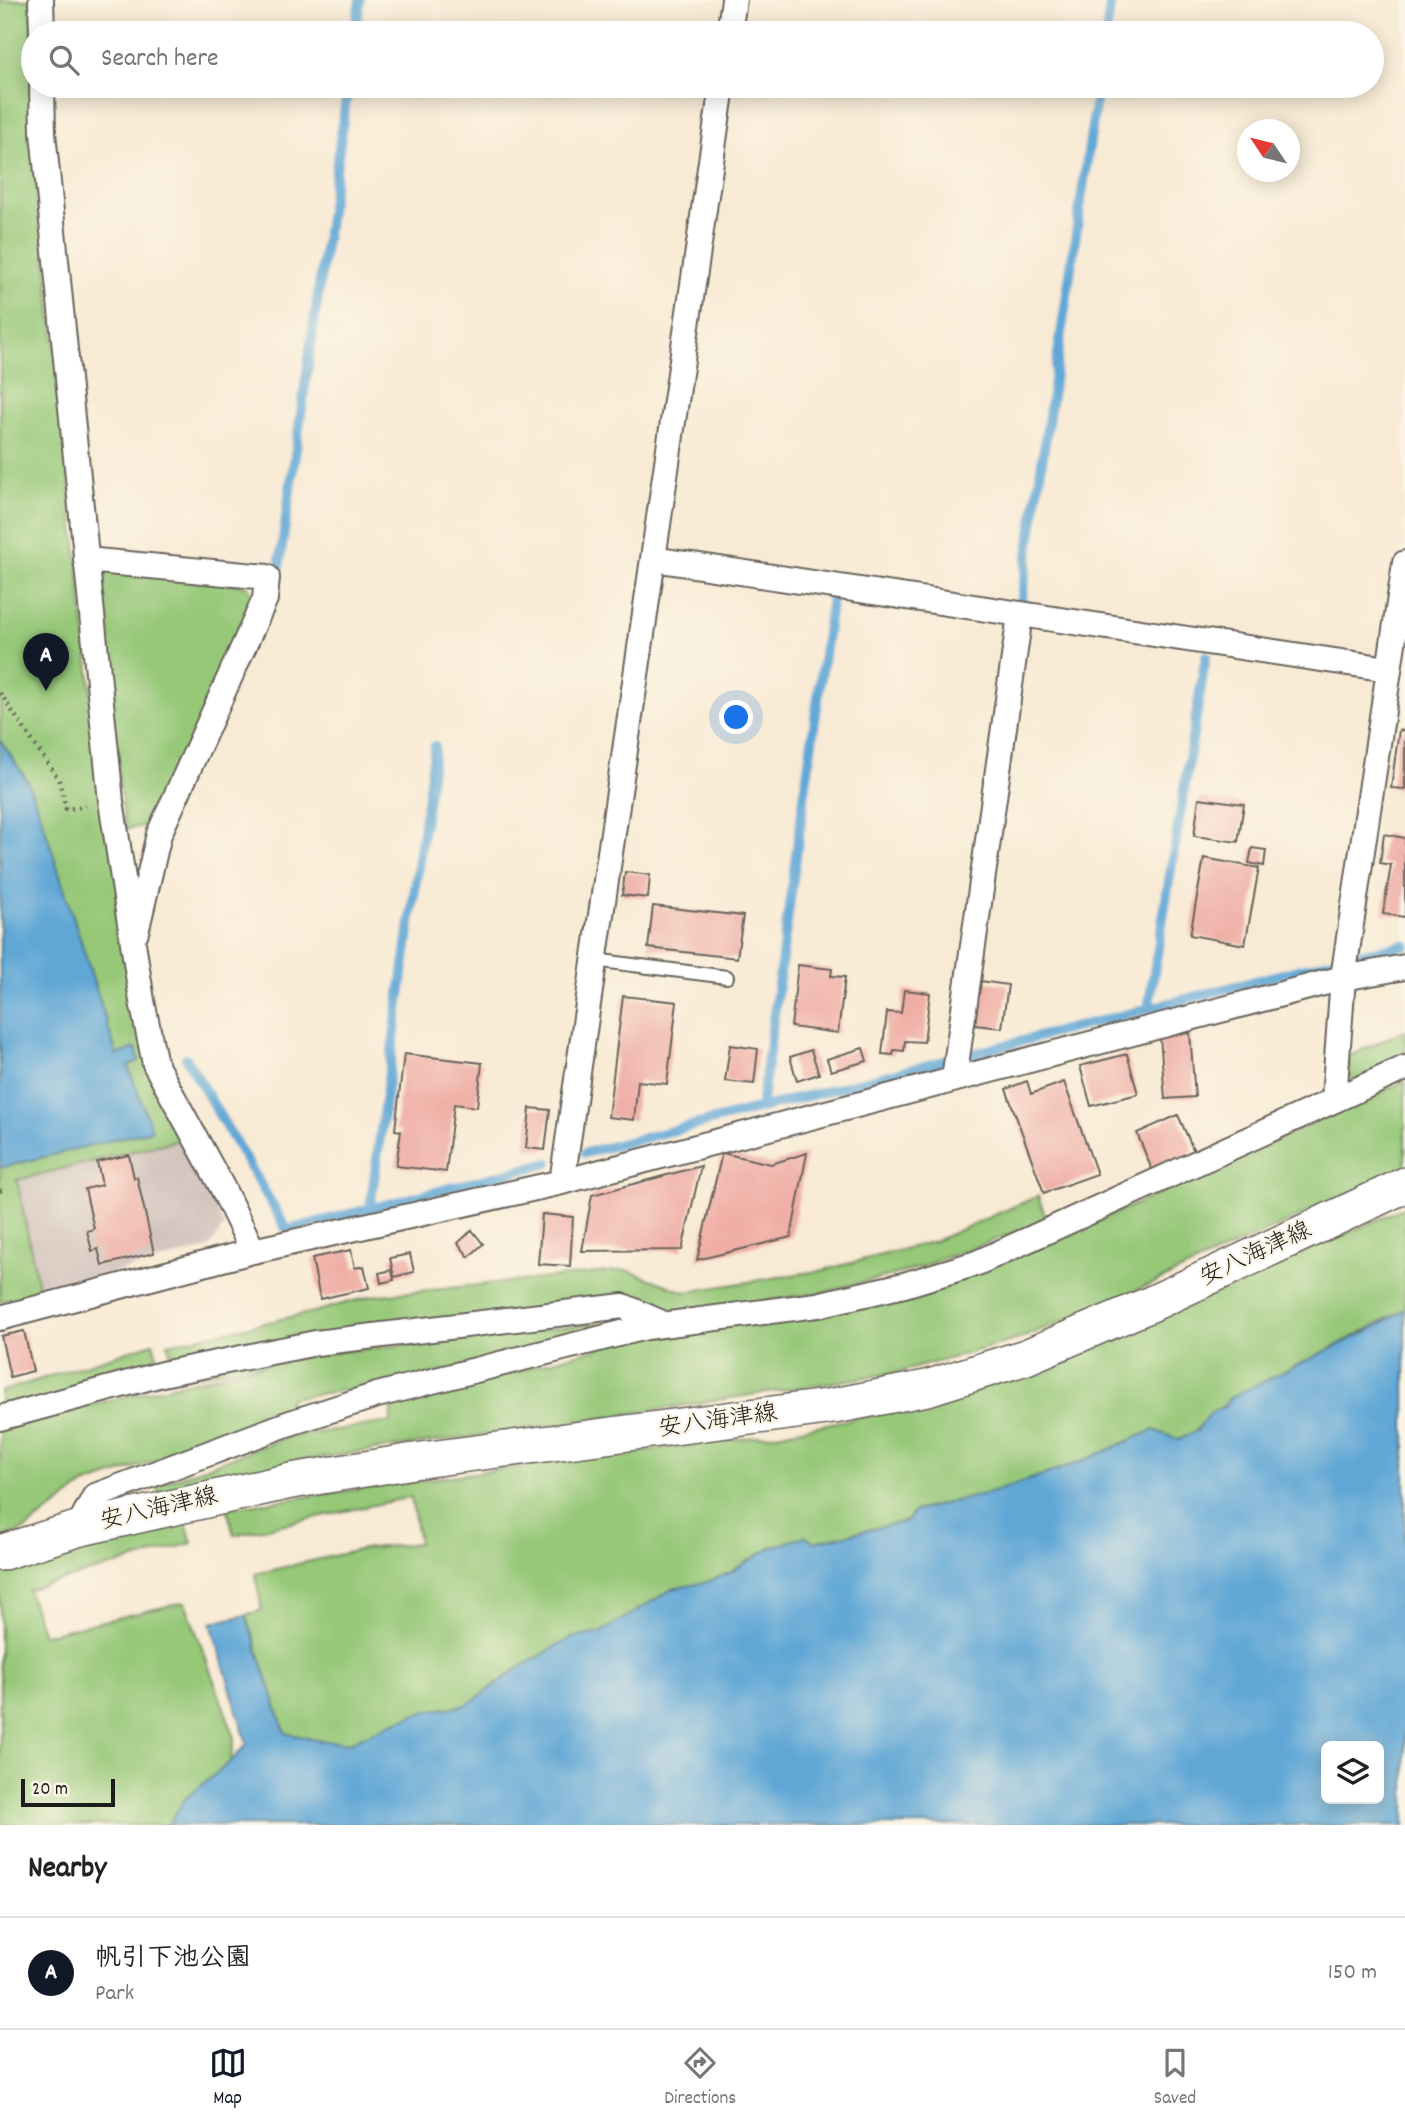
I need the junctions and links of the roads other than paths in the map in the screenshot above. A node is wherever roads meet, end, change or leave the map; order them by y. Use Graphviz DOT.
graph roads {
  1 [pos="41,0"];
  2 [pos="734,0"];
  3 [pos="42,21"];
  4 [pos="731,21"];
  5 [pos="42,98"];
  6 [pos="720,98"];
  7 [pos="653,559"];
  8 [pos="86,560"];
  9 [pos="1405,563"];
  10 [pos="1020,615"];
  11 [pos="1388,669"];
  12 [pos="133,944"];
  13 [pos="594,960"];
  14 [pos="1405,967"];
  15 [pos="727,977"];
  16 [pos="1343,978"];
  17 [pos="1405,1068"];
  18 [pos="954,1079"];
  19 [pos="1335,1099"];
  20 [pos="562,1182"];
  21 [pos="1405,1185"];
  22 [pos="253,1251"];
  23 [pos="0,1318"];
  24 [pos="664,1324"];
  25 [pos="0,1418"];
  26 [pos="77,1529"];
  27 [pos="0,1553"];
  1 -- 3 [label="street"];
  2 -- 4 [label="street"];
  5 -- 8 [label="street"];
  6 -- 7 [label="street"];
  7 -- 10 [label="street"];
  7 -- 13 [label="street"];
  8 -- 12 [label="street"];
  8 -- 12 [label="street"];
  9 -- 11 [label="street"];
  10 -- 11 [label="street"];
  10 -- 18 [label="street"];
  11 -- 16 [label="street"];
  12 -- 22 [label="street"];
  13 -- 15 [label="lane"];
  13 -- 20 [label="street"];
  14 -- 16 [label="street"];
  16 -- 18 [label="street"];
  16 -- 19 [label="street"];
  17 -- 19 [label="street"];
  18 -- 20 [label="street"];
  19 -- 24 [label="street"];
  20 -- 22 [label="street"];
  21 -- 26 [label="main road, 安八海津線"];
  22 -- 23 [label="street"];
  24 -- 25 [label="street"];
  24 -- 26 [label="street"];
  26 -- 27 [label="main road, 安八海津線"];
}
